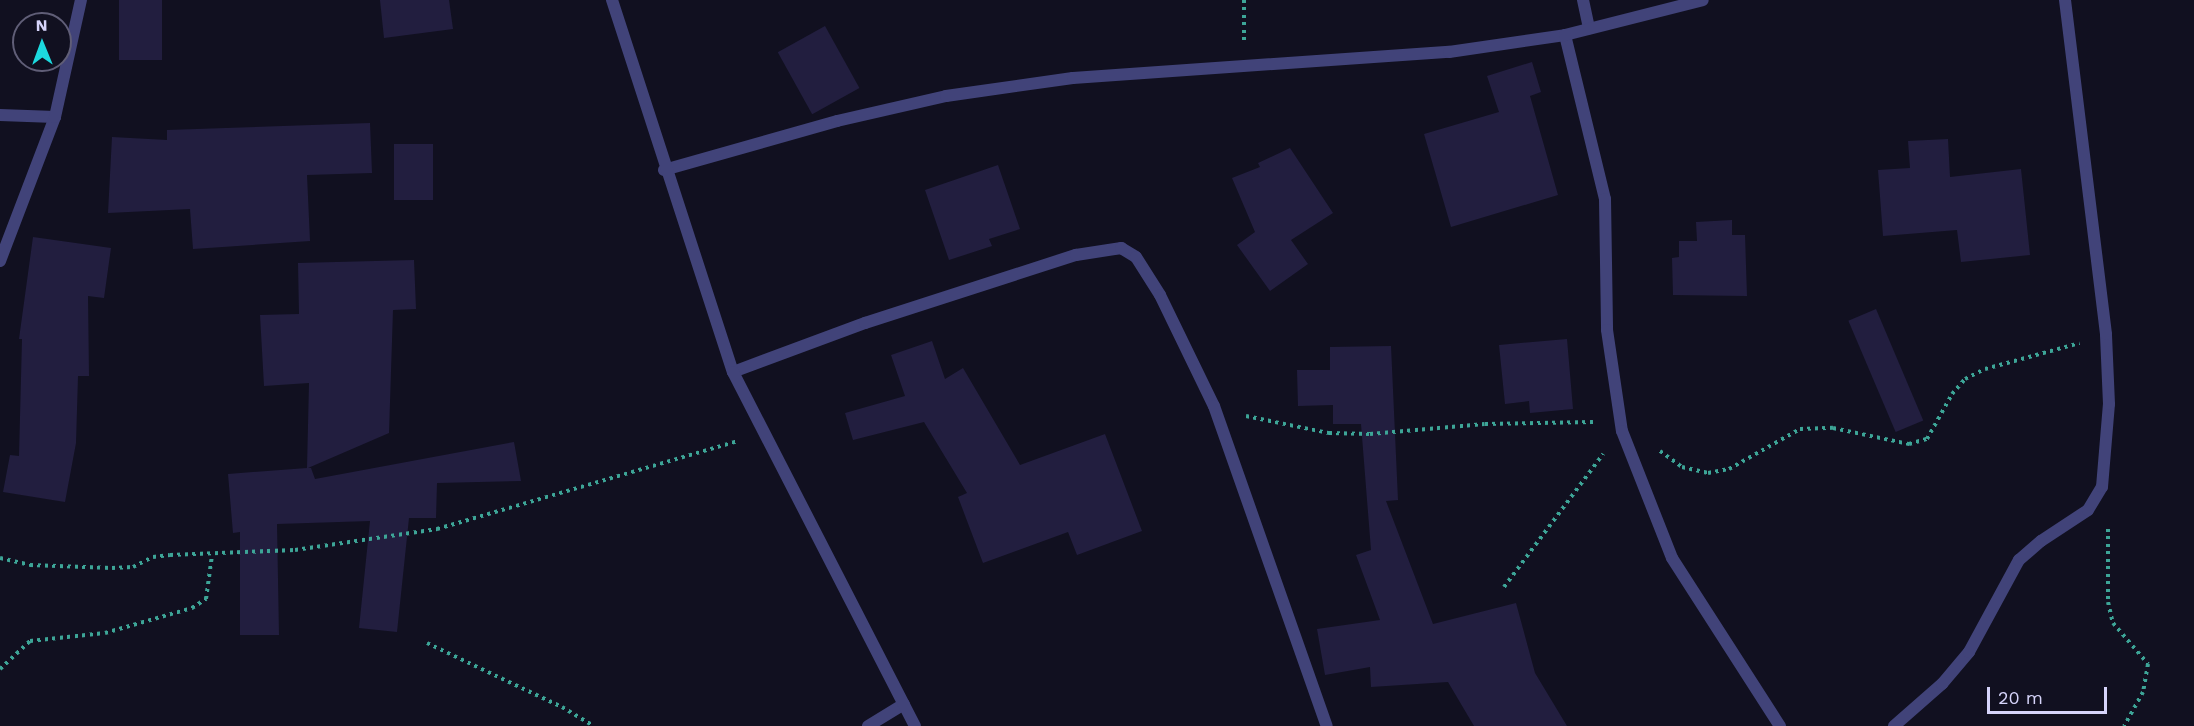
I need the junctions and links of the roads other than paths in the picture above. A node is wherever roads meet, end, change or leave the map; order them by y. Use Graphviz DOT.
graph roads {
  1 [pos="81,0"];
  2 [pos="612,0"];
  3 [pos="1582,0"];
  4 [pos="1703,0"];
  5 [pos="2065,0"];
  6 [pos="1589,28"];
  7 [pos="1565,35"];
  8 [pos="0,115"];
  9 [pos="55,117"];
  10 [pos="664,170"];
  11 [pos="0,261"];
  12 [pos="733,372"];
  13 [pos="904,704"];
  14 [pos="868,726"];
  15 [pos="915,726"];
  16 [pos="1327,726"];
  17 [pos="1780,726"];
  18 [pos="1894,726"];
  1 -- 9 [label="street"];
  2 -- 10 [label="street"];
  3 -- 6 [label="street"];
  4 -- 6 [label="street"];
  5 -- 18 [label="street"];
  6 -- 7 [label="street"];
  7 -- 10 [label="street"];
  7 -- 17 [label="street"];
  8 -- 9 [label="street"];
  9 -- 11 [label="street"];
  10 -- 12 [label="street"];
  12 -- 13 [label="street"];
  12 -- 16 [label="street"];
  13 -- 14 [label="street"];
  13 -- 15 [label="street"];
}
